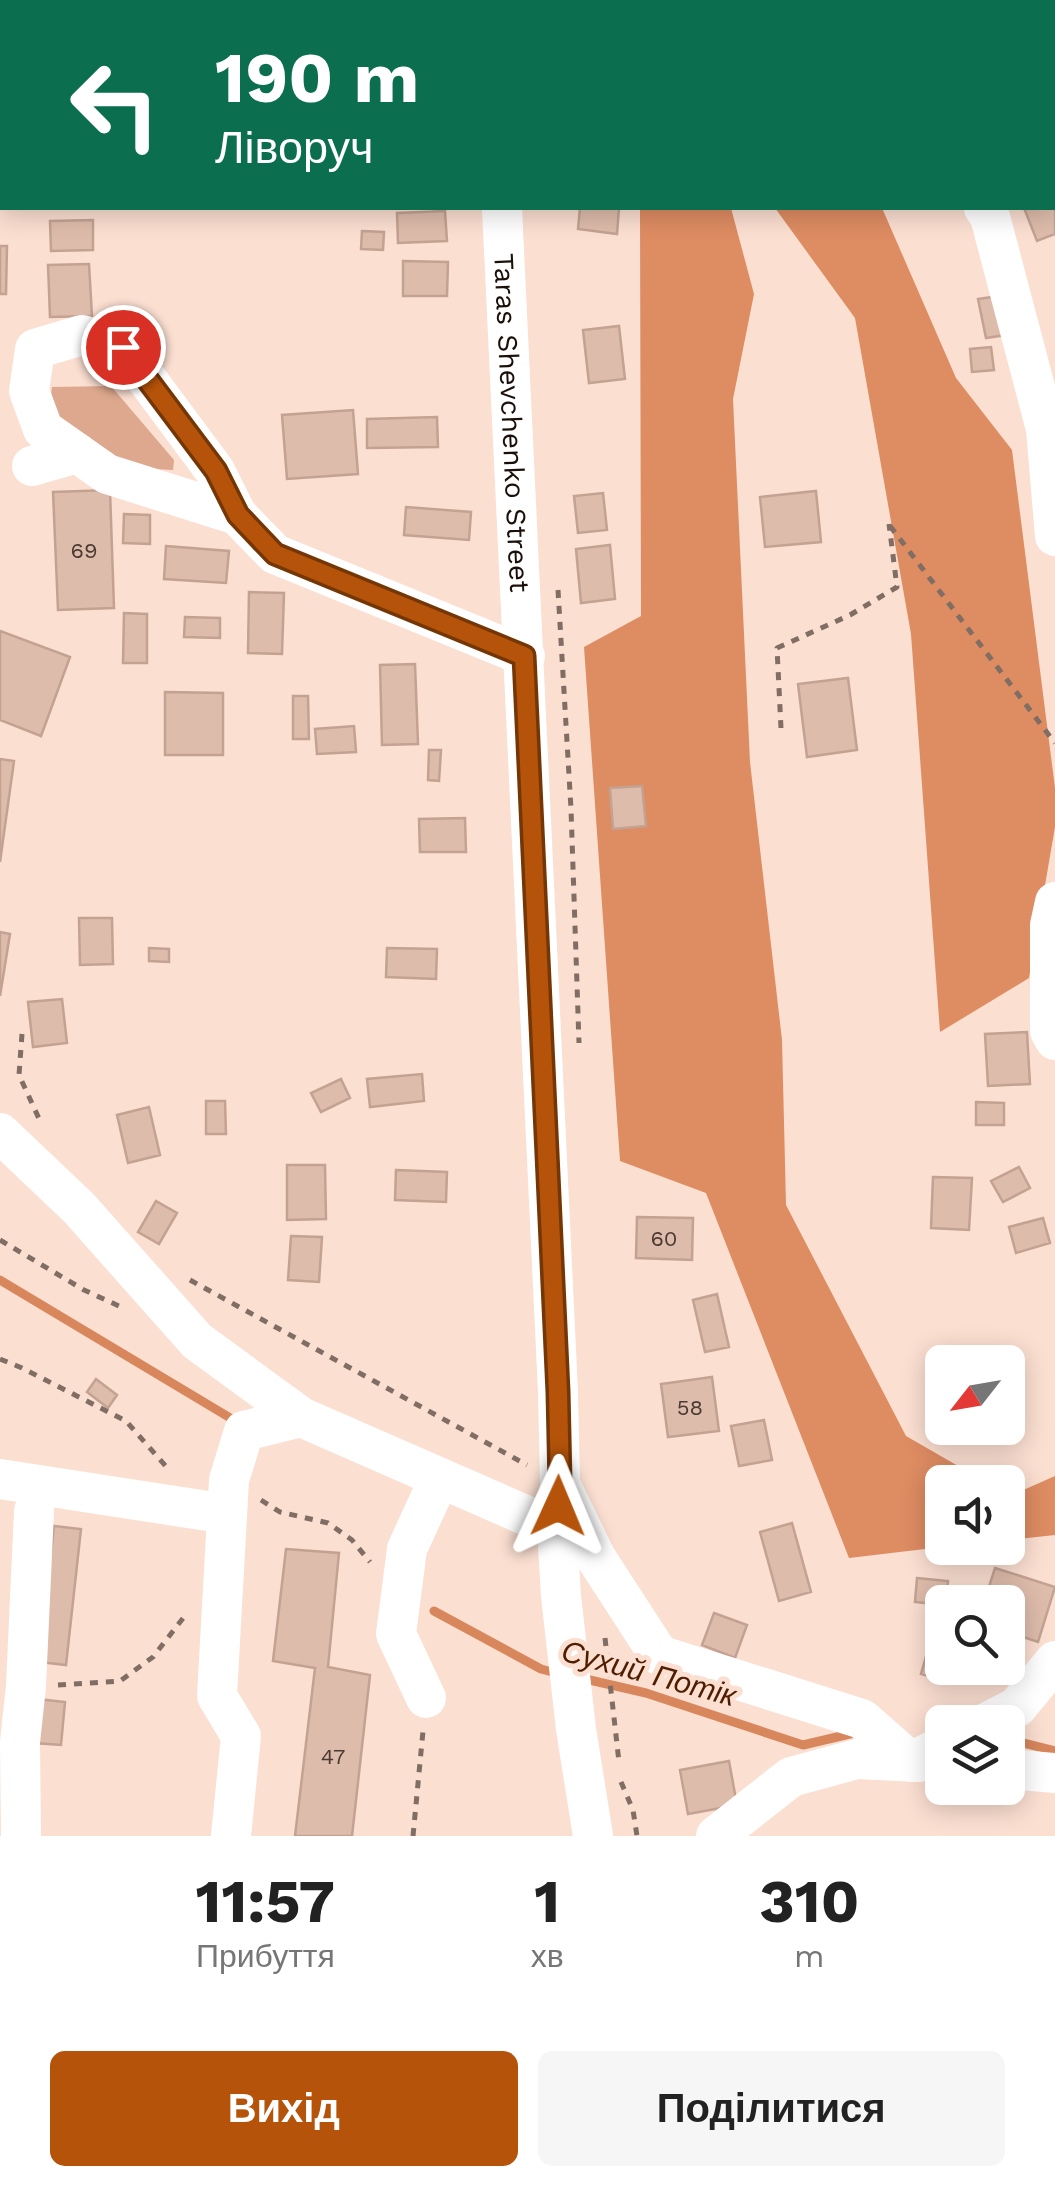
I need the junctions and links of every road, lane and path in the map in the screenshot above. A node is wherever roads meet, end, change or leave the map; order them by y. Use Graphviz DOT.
graph roads {
  1 [pos="502,210"];
  2 [pos="985,210"];
  3 [pos="1050,430"];
  4 [pos="77,453"];
  5 [pos="32,466"];
  6 [pos="238,515"];
  7 [pos="1055,536"];
  8 [pos="524,656"];
  9 [pos="781,728"];
  10 [pos="1055,743"];
  11 [pos="1055,902"];
  12 [pos="1055,1040"];
  13 [pos="0,1133"];
  14 [pos="0,1240"];
  15 [pos="184,1276"];
  16 [pos="132,1312"];
  17 [pos="301,1417"];
  18 [pos="0,1479"];
  19 [pos="440,1479"];
  20 [pos="560,1483"];
  21 [pos="34,1511"];
  22 [pos="227,1514"];
  23 [pos="556,1529"];
  24 [pos="186,1614"];
  25 [pos="605,1637"];
  26 [pos="1055,1661"];
  27 [pos="426,1698"];
  28 [pos="16,1702"];
  29 [pos="1019,1705"];
  30 [pos="595,1728"];
  31 [pos="925,1753"];
  32 [pos="925,1757"];
  33 [pos="1025,1771"];
  34 [pos="1055,1773"];
  35 [pos="21,1836"];
  36 [pos="231,1836"];
  37 [pos="413,1836"];
  38 [pos="592,1836"];
  39 [pos="637,1836"];
  40 [pos="716,1836"];
  1 -- 8 [label="street, Taras Shevchenko Street"];
  2 -- 3 [label="street"];
  3 -- 7 [label="street"];
  4 -- 5 [label="street"];
  4 -- 6 [label="street"];
  4 -- 6 [label="street"];
  6 -- 8 [label="street"];
  8 -- 20 [label="street, Taras Shevchenko Street"];
  9 -- 10 [label="path"];
  11 -- 12 [label="street"];
  13 -- 17 [label="street"];
  14 -- 16 [label="path"];
  15 -- 20 [label="path"];
  17 -- 19 [label="street"];
  17 -- 22 [label="street"];
  18 -- 22 [label="street"];
  19 -- 23 [label="street"];
  19 -- 27 [label="street"];
  20 -- 23 [label="street, Taras Shevchenko Street"];
  20 -- 31 [label="street"];
  21 -- 28 [label="street"];
  22 -- 36 [label="street"];
  23 -- 30 [label="street, Taras Shevchenko Street"];
  24 -- 28 [label="path"];
  25 -- 30 [label="path"];
  26 -- 29 [label="street"];
  27 -- 37 [label="path"];
  28 -- 35 [label="street"];
  30 -- 38 [label="street, Taras Shevchenko Street"];
  30 -- 39 [label="path"];
  32 -- 40 [label="street"];
  33 -- 34 [label="street"];
}
